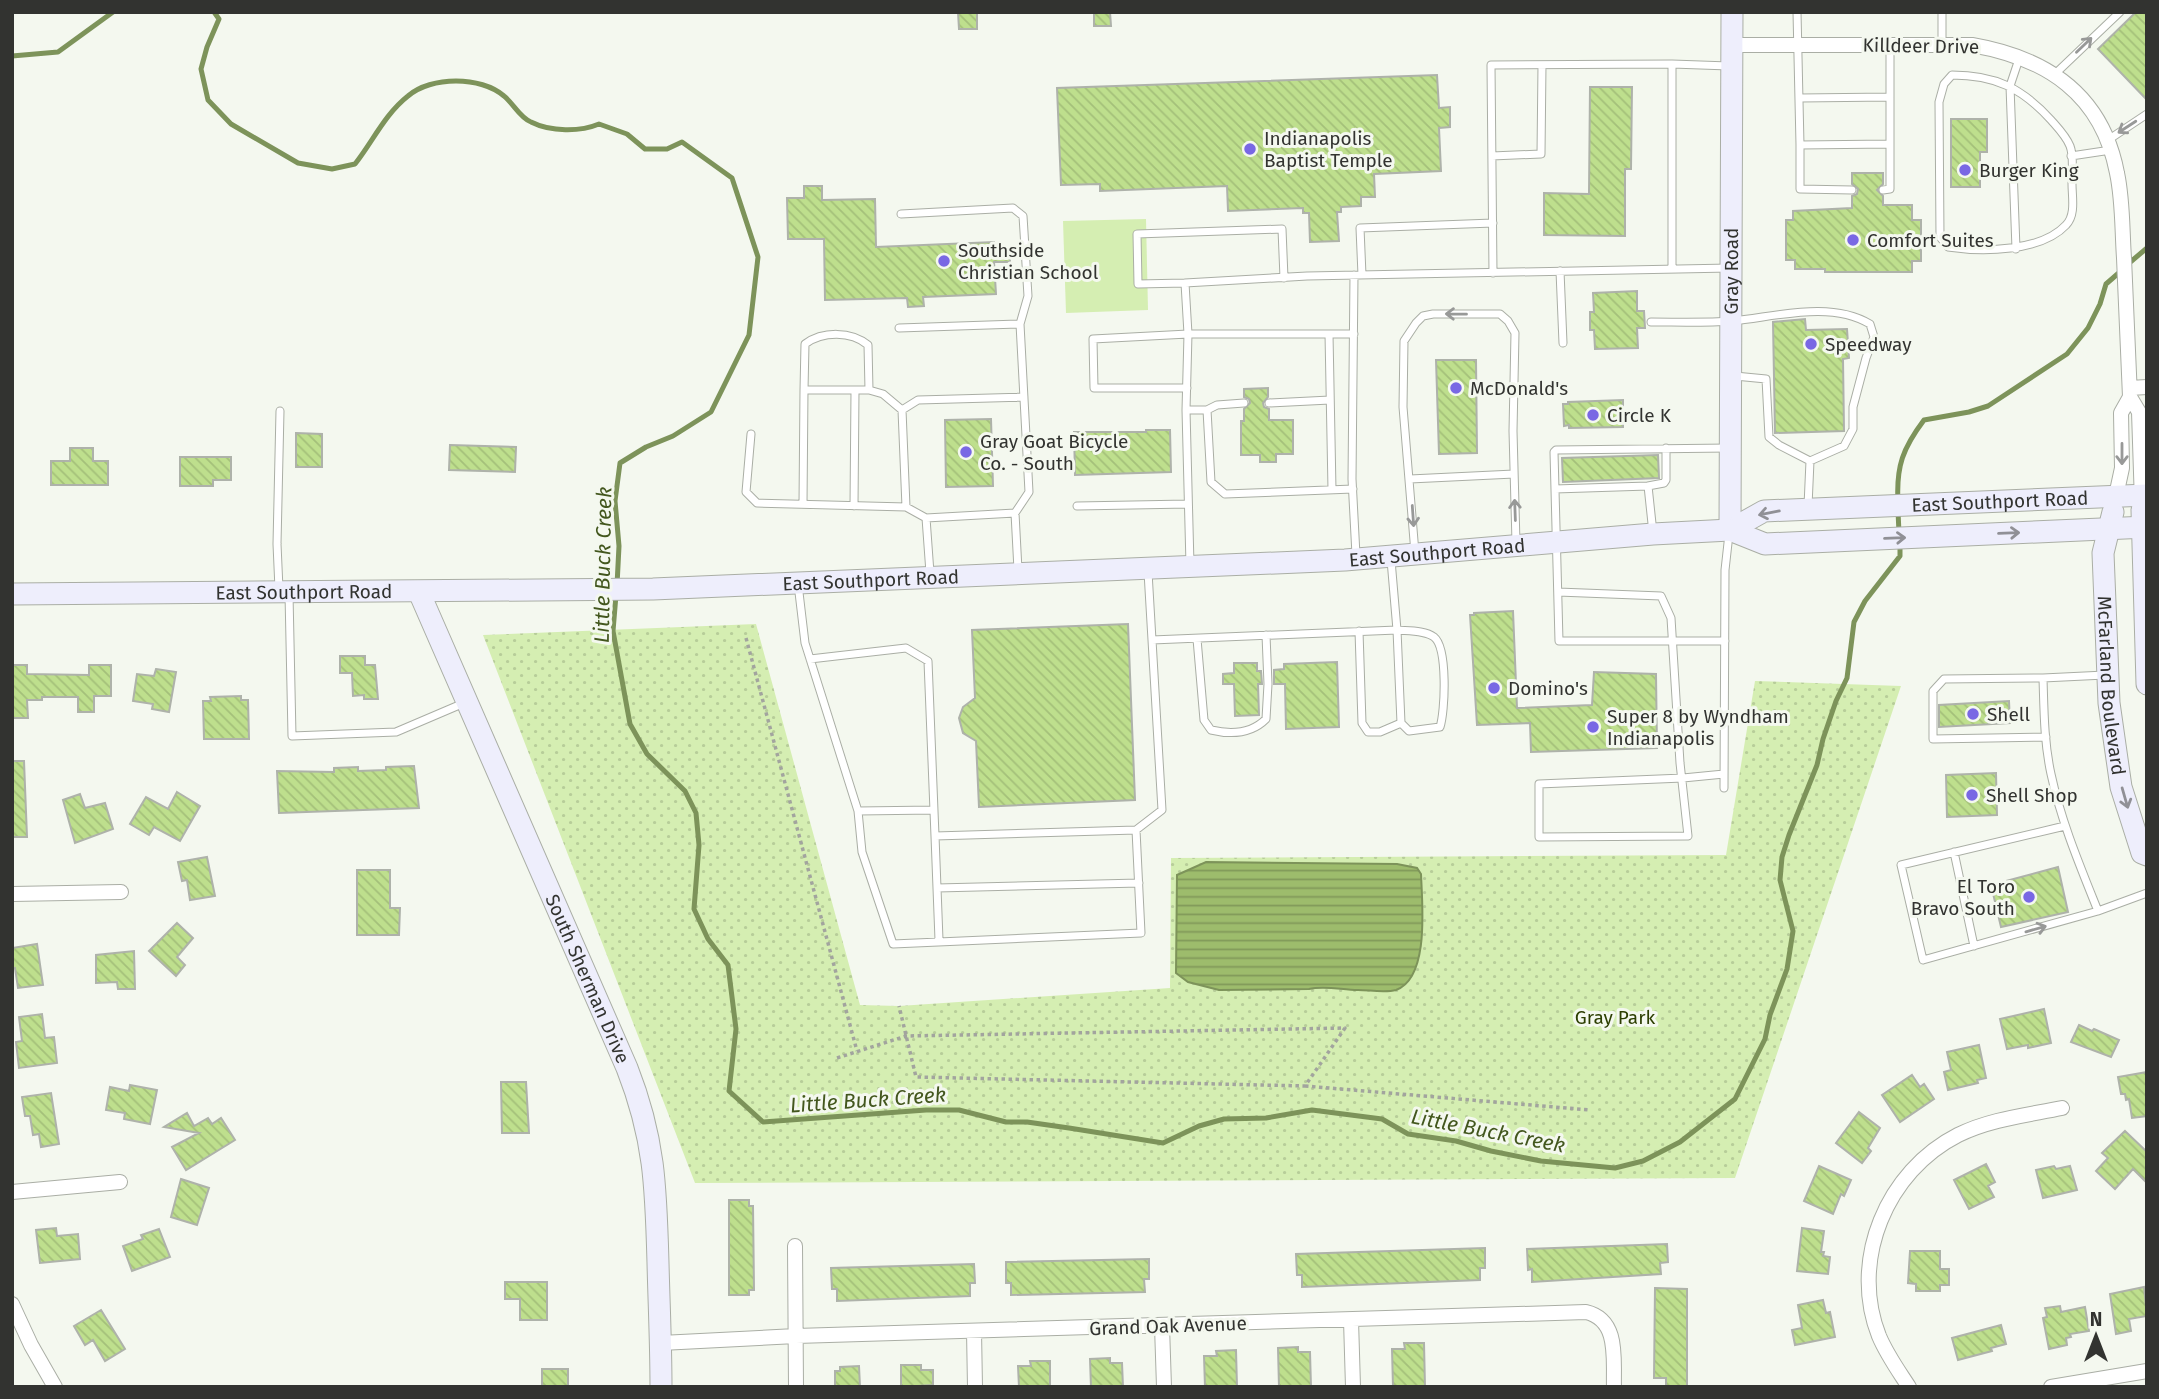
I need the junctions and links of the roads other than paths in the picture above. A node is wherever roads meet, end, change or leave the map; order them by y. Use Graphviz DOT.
graph roads {
  1 [pos="1732,12"];
  2 [pos="1797,12"];
  3 [pos="1942,12"];
  4 [pos="2117,15"];
  5 [pos="1889,45"];
  6 [pos="1942,45"];
  7 [pos="1797,46"];
  8 [pos="1732,55"];
  9 [pos="2020,55"];
  10 [pos="1672,64"];
  11 [pos="1542,65"];
  12 [pos="2055,74"];
  13 [pos="2010,86"];
  14 [pos="1890,97"];
  15 [pos="1800,98"];
  16 [pos="2147,114"];
  17 [pos="1890,144"];
  18 [pos="1800,145"];
  19 [pos="2109,145"];
  20 [pos="1492,156"];
  21 [pos="2071,156"];
  22 [pos="1852,190"];
  23 [pos="1883,190"];
  24 [pos="901,214"];
  25 [pos="1493,223"];
  26 [pos="2016,248"];
  27 [pos="1731,268"];
  28 [pos="1672,269"];
  29 [pos="1560,271"];
  30 [pos="1493,273"];
  31 [pos="1358,275"];
  32 [pos="1284,278"];
  33 [pos="1185,283"];
  34 [pos="1729,321"];
  35 [pos="1651,322"];
  36 [pos="1020,324"];
  37 [pos="899,328"];
  38 [pos="1188,334"];
  39 [pos="1329,334"];
  40 [pos="1354,334"];
  41 [pos="1563,343"];
  42 [pos="1730,375"];
  43 [pos="2147,387"];
  44 [pos="1187,388"];
  45 [pos="804,390"];
  46 [pos="869,390"];
  47 [pos="855,391"];
  48 [pos="2130,393"];
  49 [pos="1024,397"];
  50 [pos="1330,400"];
  51 [pos="1244,403"];
  52 [pos="1269,403"];
  53 [pos="902,410"];
  54 [pos="1186,410"];
  55 [pos="1208,410"];
  56 [pos="280,411"];
  57 [pos="751,434"];
  58 [pos="1666,448"];
  59 [pos="1730,448"];
  60 [pos="1810,461"];
  61 [pos="1514,474"];
  62 [pos="1410,479"];
  63 [pos="1648,486"];
  64 [pos="1353,489"];
  65 [pos="1555,489"];
  66 [pos="1332,490"];
  67 [pos="1188,504"];
  68 [pos="803,505"];
  69 [pos="853,506"];
  70 [pos="1077,506"];
  71 [pos="906,507"];
  72 [pos="1808,510"];
  73 [pos="2144,511"];
  74 [pos="2112,512"];
  75 [pos="1015,513"];
  76 [pos="926,518"];
  77 [pos="1730,530"];
  78 [pos="1653,534"];
  79 [pos="1556,542"];
  80 [pos="1517,545"];
  81 [pos="1415,554"];
  82 [pos="1391,556"];
  83 [pos="1356,559"];
  84 [pos="1190,568"];
  85 [pos="1148,569"];
  86 [pos="1018,574"];
  87 [pos="931,578"];
  88 [pos="798,583"];
  89 [pos="419,592"];
  90 [pos="1558,592"];
  91 [pos="284,593"];
  92 [pos="12,594"];
  93 [pos="1397,630"];
  94 [pos="1359,631"];
  95 [pos="1266,635"];
  96 [pos="1197,639"];
  97 [pos="1152,640"];
  98 [pos="1671,641"];
  99 [pos="1725,641"];
  100 [pos="810,659"];
  101 [pos="2108,675"];
  102 [pos="2043,678"];
  103 [pos="2147,684"];
  104 [pos="467,702"];
  105 [pos="1401,723"];
  106 [pos="2046,737"];
  107 [pos="1724,774"];
  108 [pos="1683,778"];
  109 [pos="1724,788"];
  110 [pos="934,810"];
  111 [pos="858,811"];
  112 [pos="2065,826"];
  113 [pos="1136,830"];
  114 [pos="935,836"];
  115 [pos="1954,852"];
  116 [pos="2147,855"];
  117 [pos="1139,883"];
  118 [pos="937,888"];
  119 [pos="121,892"];
  120 [pos="2147,893"];
  121 [pos="12,894"];
  122 [pos="2098,911"];
  123 [pos="939,940"];
  124 [pos="1974,946"];
  125 [pos="2062,1108"];
  126 [pos="120,1182"];
  127 [pos="12,1192"];
  128 [pos="794,1246"];
  129 [pos="12,1304"];
  130 [pos="1351,1320"];
  131 [pos="1162,1326"];
  132 [pos="974,1331"];
  133 [pos="796,1336"];
  134 [pos="661,1343"];
  135 [pos="2147,1371"];
  136 [pos="55,1387"];
  137 [pos="661,1387"];
  138 [pos="796,1387"];
  139 [pos="975,1387"];
  140 [pos="1164,1387"];
  141 [pos="1353,1387"];
  142 [pos="1614,1387"];
  143 [pos="1909,1387"];
  144 [pos="2050,1387"];
  1 -- 8 [label="main road, Gray Road"];
  2 -- 7 [label="lane"];
  3 -- 6 [label="lane"];
  12 -- 4 [label="lane, one-way"];
  5 -- 6 [label="street, Killdeer Drive"];
  5 -- 7 [label="street, Killdeer Drive"];
  5 -- 14 [label="lane"];
  6 -- 9 [label="street, Killdeer Drive"];
  7 -- 8 [label="street, Killdeer Drive"];
  7 -- 15 [label="lane"];
  8 -- 10 [label="lane"];
  8 -- 27 [label="main road, Gray Road"];
  9 -- 12 [label="street, Killdeer Drive"];
  9 -- 13 [label="lane"];
  10 -- 11 [label="lane"];
  10 -- 28 [label="lane"];
  11 -- 20 [label="lane"];
  11 -- 20 [label="lane"];
  12 -- 19 [label="street, Killdeer Drive"];
  13 -- 21 [label="lane"];
  13 -- 26 [label="lane"];
  13 -- 26 [label="lane"];
  14 -- 15 [label="lane"];
  14 -- 17 [label="lane"];
  15 -- 18 [label="lane"];
  16 -- 19 [label="lane, one-way"];
  17 -- 18 [label="lane"];
  17 -- 23 [label="lane"];
  18 -- 22 [label="lane"];
  19 -- 21 [label="lane"];
  19 -- 48 [label="street, Killdeer Drive"];
  20 -- 25 [label="lane"];
  21 -- 26 [label="lane"];
  24 -- 36 [label="lane"];
  25 -- 30 [label="lane"];
  25 -- 31 [label="lane"];
  27 -- 28 [label="lane"];
  27 -- 34 [label="main road, Gray Road"];
  28 -- 29 [label="lane"];
  29 -- 30 [label="lane"];
  29 -- 41 [label="lane"];
  30 -- 31 [label="lane"];
  31 -- 32 [label="lane"];
  31 -- 40 [label="lane"];
  32 -- 33 [label="lane"];
  32 -- 33 [label="lane"];
  33 -- 38 [label="lane"];
  34 -- 35 [label="lane"];
  34 -- 42 [label="main road, Gray Road"];
  34 -- 60 [label="lane"];
  36 -- 37 [label="lane"];
  36 -- 49 [label="lane"];
  38 -- 39 [label="lane"];
  38 -- 44 [label="lane"];
  38 -- 44 [label="lane"];
  39 -- 40 [label="lane"];
  39 -- 50 [label="lane"];
  40 -- 64 [label="lane"];
  42 -- 59 [label="main road, Gray Road"];
  42 -- 60 [label="lane"];
  43 -- 48 [label="street"];
  44 -- 54 [label="lane"];
  45 -- 46 [label="lane"];
  45 -- 47 [label="lane"];
  45 -- 68 [label="lane"];
  46 -- 47 [label="lane"];
  46 -- 53 [label="lane"];
  47 -- 69 [label="lane"];
  48 -- 73 [label="street, Killdeer Drive"];
  48 -- 74 [label="street, Killdeer Drive, one-way"];
  49 -- 53 [label="lane"];
  49 -- 75 [label="lane"];
  50 -- 52 [label="lane"];
  50 -- 66 [label="lane"];
  51 -- 55 [label="lane"];
  53 -- 71 [label="lane"];
  54 -- 55 [label="lane"];
  54 -- 67 [label="lane"];
  55 -- 66 [label="lane"];
  56 -- 91 [label="lane"];
  57 -- 68 [label="lane"];
  58 -- 59 [label="lane"];
  58 -- 63 [label="lane"];
  58 -- 65 [label="lane"];
  59 -- 77 [label="main road, Gray Road"];
  60 -- 72 [label="lane"];
  61 -- 62 [label="lane"];
  61 -- 62 [label="lane, one-way"];
  80 -- 61 [label="lane, one-way"];
  62 -- 81 [label="lane, one-way"];
  63 -- 65 [label="lane"];
  63 -- 78 [label="lane"];
  64 -- 66 [label="lane"];
  64 -- 83 [label="lane"];
  65 -- 79 [label="lane"];
  67 -- 70 [label="lane"];
  67 -- 84 [label="lane"];
  68 -- 69 [label="lane"];
  69 -- 71 [label="lane"];
  71 -- 76 [label="lane"];
  72 -- 74 [label="main road, East Southport Road"];
  72 -- 77 [label="main road, East Southport Road, one-way"];
  73 -- 74 [label="main road, East Southport Road"];
  73 -- 74 [label="main road, East Southport Road"];
  73 -- 103 [label="main road, McFarland Boulevard"];
  77 -- 74 [label="main road, East Southport Road, one-way"];
  74 -- 101 [label="main road, McFarland Boulevard"];
  75 -- 76 [label="lane"];
  75 -- 86 [label="lane"];
  76 -- 87 [label="lane"];
  77 -- 78 [label="main road, East Southport Road"];
  77 -- 99 [label="lane"];
  78 -- 79 [label="main road, East Southport Road"];
  79 -- 80 [label="main road, East Southport Road"];
  79 -- 90 [label="lane"];
  80 -- 81 [label="main road, East Southport Road"];
  81 -- 82 [label="main road, East Southport Road"];
  82 -- 83 [label="main road, East Southport Road"];
  82 -- 93 [label="lane"];
  83 -- 84 [label="main road, East Southport Road"];
  84 -- 85 [label="main road, East Southport Road"];
  85 -- 86 [label="main road, East Southport Road"];
  85 -- 97 [label="lane"];
  86 -- 87 [label="main road, East Southport Road"];
  87 -- 88 [label="main road, East Southport Road"];
  88 -- 89 [label="main road, East Southport Road"];
  88 -- 100 [label="lane"];
  89 -- 91 [label="main road, East Southport Road"];
  89 -- 104 [label="main road, South Sherman Drive"];
  90 -- 98 [label="lane"];
  90 -- 98 [label="lane"];
  91 -- 92 [label="main road, East Southport Road"];
  91 -- 104 [label="lane"];
  93 -- 94 [label="lane"];
  93 -- 105 [label="lane"];
  93 -- 105 [label="lane"];
  94 -- 95 [label="lane"];
  94 -- 105 [label="lane"];
  95 -- 96 [label="lane"];
  95 -- 96 [label="lane"];
  96 -- 97 [label="lane"];
  97 -- 113 [label="lane"];
  98 -- 99 [label="lane"];
  98 -- 108 [label="lane"];
  99 -- 107 [label="lane"];
  100 -- 110 [label="lane"];
  100 -- 111 [label="lane"];
  101 -- 102 [label="lane"];
  101 -- 116 [label="main road, McFarland Boulevard, one-way"];
  102 -- 106 [label="lane"];
  102 -- 106 [label="lane"];
  104 -- 134 [label="main road, South Sherman Drive"];
  106 -- 112 [label="lane"];
  107 -- 108 [label="lane"];
  107 -- 109 [label="lane"];
  108 -- 108 [label="lane"];
  110 -- 111 [label="lane"];
  110 -- 114 [label="lane"];
  111 -- 123 [label="lane"];
  112 -- 115 [label="lane"];
  112 -- 122 [label="lane"];
  113 -- 114 [label="lane"];
  113 -- 117 [label="lane"];
  114 -- 118 [label="lane"];
  115 -- 124 [label="lane"];
  115 -- 124 [label="lane"];
  117 -- 118 [label="lane"];
  117 -- 123 [label="lane"];
  118 -- 123 [label="lane"];
  119 -- 121 [label="street"];
  120 -- 122 [label="lane"];
  124 -- 122 [label="lane, one-way"];
  125 -- 143 [label="street"];
  126 -- 127 [label="street"];
  128 -- 133 [label="street"];
  129 -- 136 [label="street"];
  130 -- 131 [label="street, Grand Oak Avenue"];
  130 -- 141 [label="street"];
  130 -- 142 [label="street, Grand Oak Avenue"];
  131 -- 132 [label="street, Grand Oak Avenue"];
  131 -- 140 [label="street"];
  132 -- 133 [label="street, Grand Oak Avenue"];
  132 -- 139 [label="street"];
  133 -- 134 [label="street, Grand Oak Avenue"];
  133 -- 138 [label="street"];
  134 -- 137 [label="main road, South Sherman Drive"];
  135 -- 144 [label="street"];
}
